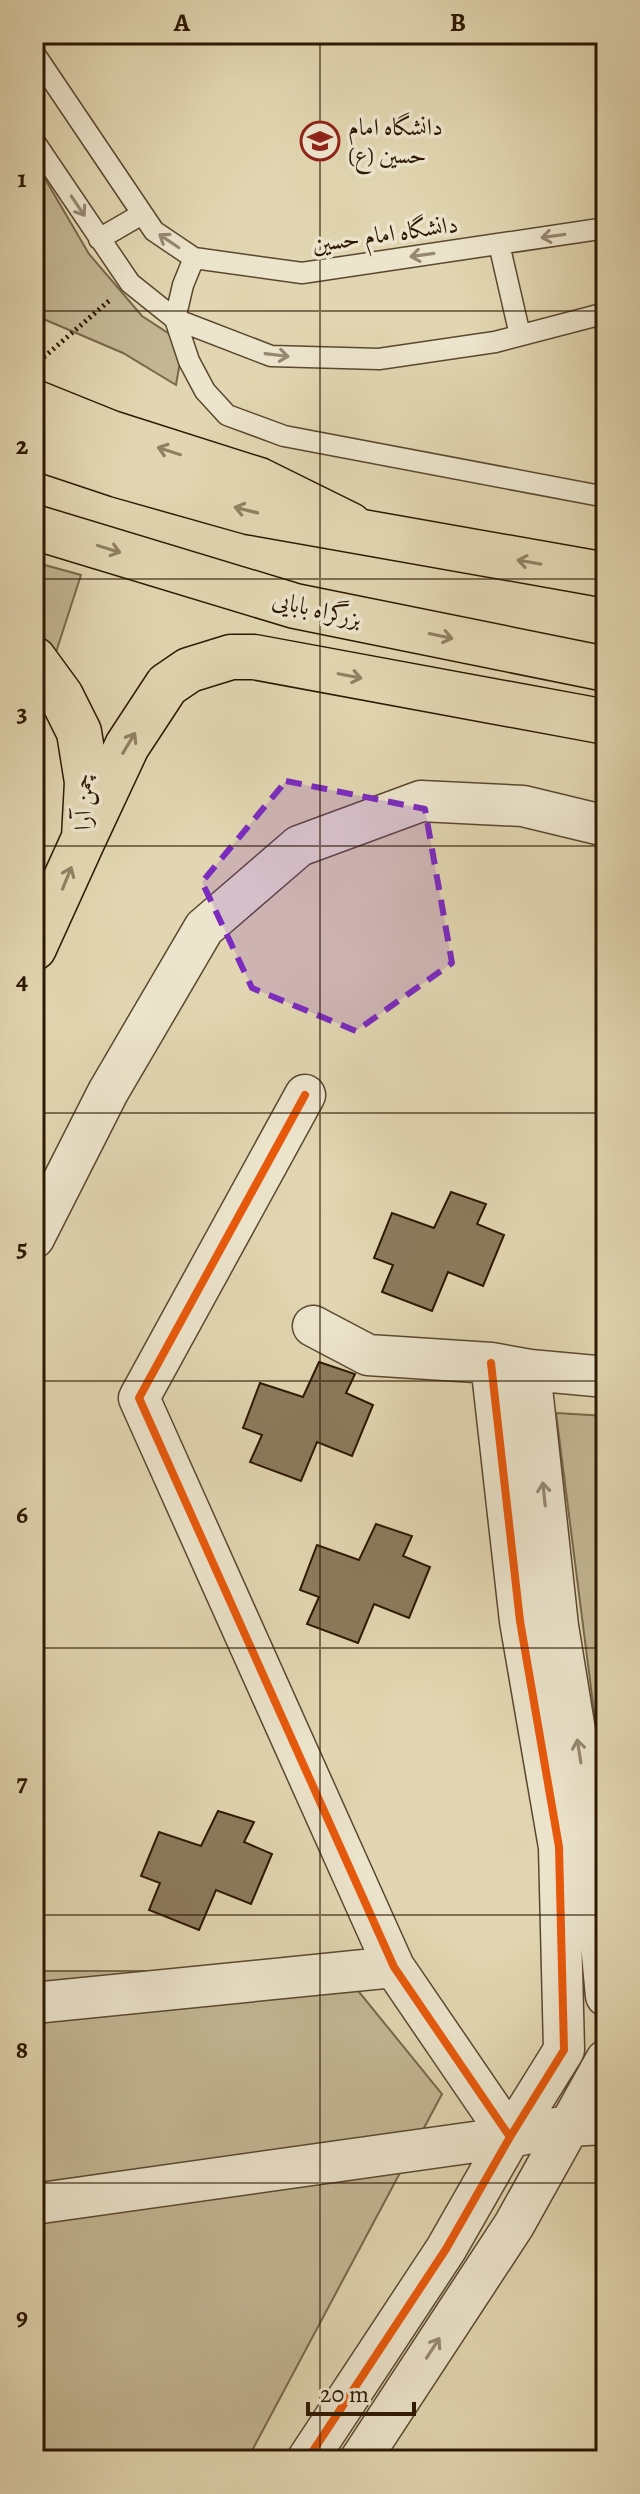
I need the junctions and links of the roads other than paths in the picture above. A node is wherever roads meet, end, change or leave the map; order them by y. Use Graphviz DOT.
graph roads {
  1 [pos="34,53"];
  2 [pos="34,141"];
  3 [pos="142,214"];
  4 [pos="606,228"];
  5 [pos="99,239"];
  6 [pos="499,244"];
  7 [pos="194,258"];
  8 [pos="606,313"];
  9 [pos="175,319"];
  10 [pos="520,335"];
  11 [pos="34,402"];
  12 [pos="34,447"];
  13 [pos="606,497"];
  14 [pos="34,527"];
  15 [pos="370,535"];
  16 [pos="606,575"];
  17 [pos="34,659"];
  18 [pos="606,669"];
  19 [pos="606,722"];
  20 [pos="606,826"];
  21 [pos="84,838"];
  22 [pos="34,948"];
  23 [pos="305,1095"];
  24 [pos="34,1238"];
  25 [pos="313,1326"];
  26 [pos="491,1363"];
  27 [pos="530,1370"];
  28 [pos="606,1377"];
  29 [pos="539,1624"];
  30 [pos="598,1812"];
  31 [pos="559,1847"];
  32 [pos="394,1967"];
  33 [pos="606,1996"];
  34 [pos="34,2003"];
  35 [pos="606,2060"];
  36 [pos="606,2124"];
  37 [pos="567,2126"];
  38 [pos="510,2137"];
  39 [pos="34,2204"];
  40 [pos="307,2460"];
  41 [pos="360,2460"];
  1 -- 3 [label="lane, دانشگاه امام حسین"];
  2 -- 5 [label="lane, one-way"];
  3 -- 5 [label="lane"];
  7 -- 3 [label="lane, دانشگاه امام حسین, one-way"];
  4 -- 6 [label="lane, دانشگاه امام حسین, one-way"];
  5 -- 9 [label="lane"];
  6 -- 7 [label="lane, دانشگاه امام حسین, one-way"];
  6 -- 10 [label="lane"];
  7 -- 9 [label="lane"];
  8 -- 10 [label="lane"];
  9 -- 10 [label="lane, one-way"];
  9 -- 13 [label="lane"];
  15 -- 11 [label="main road, one-way"];
  15 -- 12 [label="main road, one-way"];
  14 -- 18 [label="main road, بزرگراه بابایی, one-way"];
  16 -- 15 [label="main road, one-way"];
  17 -- 21 [label="main road, چمن آرا"];
  21 -- 19 [label="main road, one-way"];
  20 -- 24 [label="street"];
  22 -- 21 [label="main road, چمن آرا, one-way"];
  23 -- 32 [label="street"];
  25 -- 26 [label="street"];
  26 -- 27 [label="street"];
  26 -- 29 [label="street"];
  27 -- 28 [label="street"];
  29 -- 27 [label="street, one-way"];
  30 -- 29 [label="street, one-way"];
  29 -- 31 [label="street"];
  30 -- 31 [label="street"];
  30 -- 33 [label="street"];
  31 -- 38 [label="street"];
  32 -- 34 [label="street"];
  32 -- 38 [label="street"];
  35 -- 37 [label="street"];
  36 -- 37 [label="street"];
  37 -- 38 [label="street"];
  41 -- 37 [label="street, one-way"];
  38 -- 39 [label="street"];
  38 -- 40 [label="street"];
}
